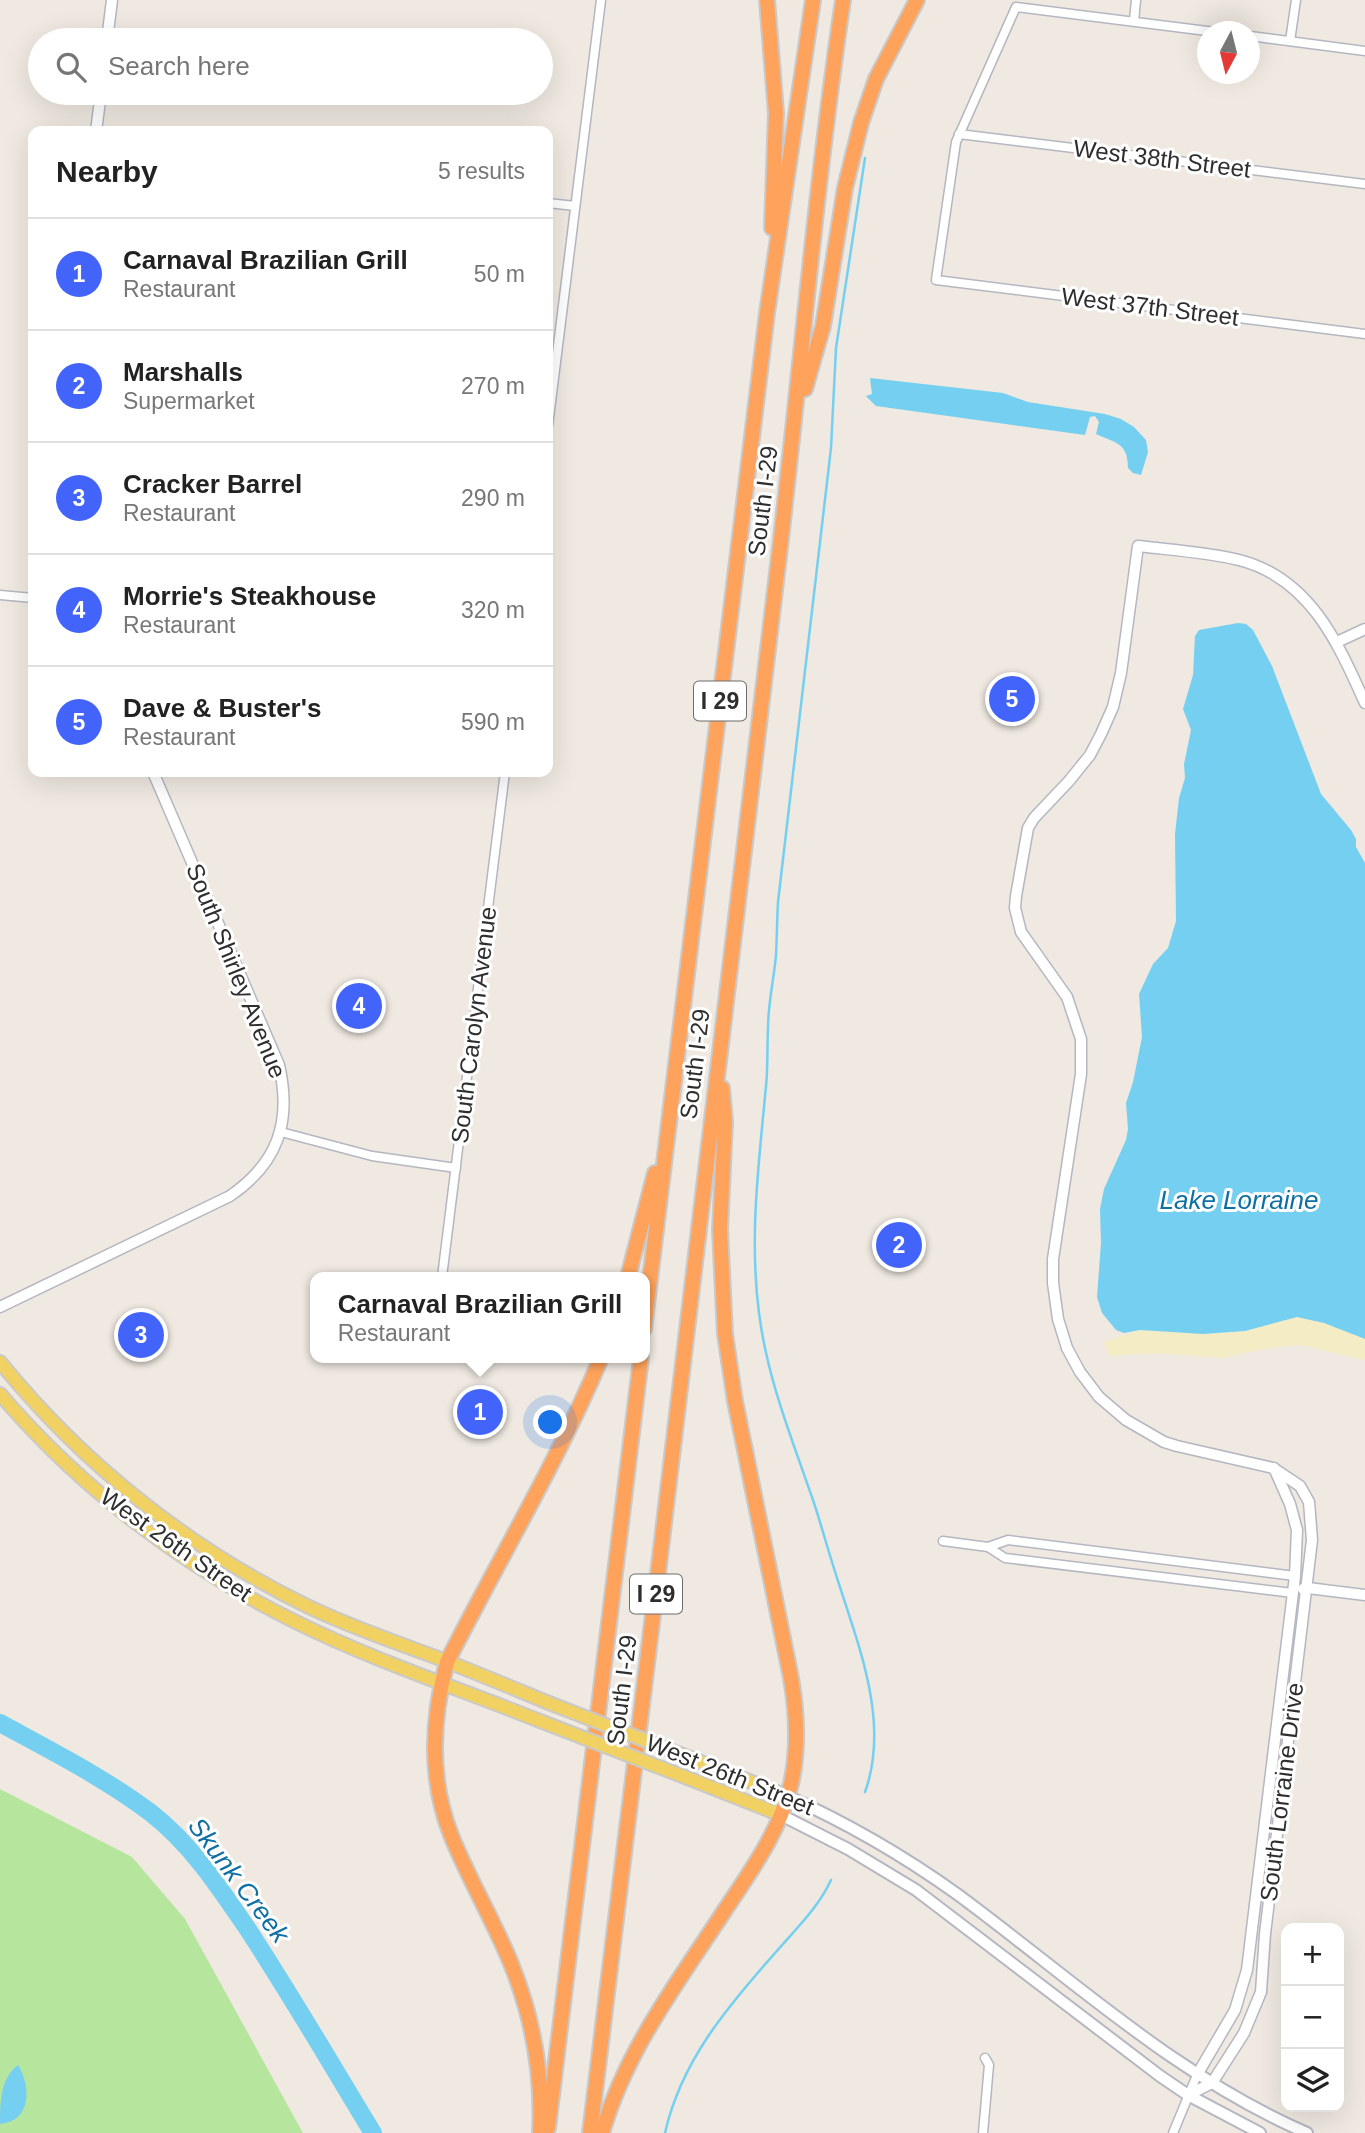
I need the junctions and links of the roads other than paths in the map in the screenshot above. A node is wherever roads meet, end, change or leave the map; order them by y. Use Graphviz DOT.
graph roads {
  1 [pos="112,0"];
  2 [pos="601,0"];
  3 [pos="767,0"];
  4 [pos="813,0"];
  5 [pos="843,0"];
  6 [pos="917,0"];
  7 [pos="1136,0"];
  8 [pos="1296,0"];
  9 [pos="1134,21"];
  10 [pos="108,28"];
  11 [pos="1197,30"];
  12 [pos="1260,37"];
  13 [pos="1290,41"];
  14 [pos="1365,51"];
  15 [pos="99,105"];
  16 [pos="97,126"];
  17 [pos="959,134"];
  18 [pos="1365,184"];
  19 [pos="553,204"];
  20 [pos="575,206"];
  21 [pos="767,313"];
  22 [pos="1365,334"];
  23 [pos="553,385"];
  24 [pos="795,420"];
  25 [pos="0,595"];
  26 [pos="28,598"];
  27 [pos="1365,629"];
  28 [pos="1338,642"];
  29 [pos="1365,703"];
  30 [pos="155,777"];
  31 [pos="504,777"];
  32 [pos="719,1055"];
  33 [pos="673,1089"];
  34 [pos="281,1132"];
  35 [pos="456,1168"];
  36 [pos="443,1272"];
  37 [pos="629,1272"];
  38 [pos="650,1286"];
  39 [pos="0,1307"];
  40 [pos="0,1362"];
  41 [pos="599,1363"];
  42 [pos="640,1363"];
  43 [pos="0,1394"];
  44 [pos="1273,1468"];
  45 [pos="943,1541"];
  46 [pos="988,1547"];
  47 [pos="1295,1576"];
  48 [pos="1308,1588"];
  49 [pos="1293,1593"];
  50 [pos="1365,1595"];
  51 [pos="447,1662"];
  52 [pos="442,1682"];
  53 [pos="787,1796"];
  54 [pos="781,1815"];
  55 [pos="985,2058"];
  56 [pos="1197,2074"];
  57 [pos="1212,2083"];
  58 [pos="1188,2095"];
  59 [pos="540,2133"];
  60 [pos="547,2133"];
  61 [pos="590,2133"];
  62 [pos="602,2133"];
  63 [pos="982,2133"];
  64 [pos="1173,2133"];
  65 [pos="1260,2133"];
  66 [pos="1307,2133"];
  1 -- 10 [label="street"];
  2 -- 20 [label="street"];
  3 -- 21 [label="highway"];
  4 -- 21 [label="highway, South I-29 / I 29"];
  5 -- 24 [label="highway, South I-29 / I 29"];
  6 -- 24 [label="highway"];
  7 -- 9 [label="street"];
  8 -- 13 [label="street"];
  9 -- 11 [label="street"];
  9 -- 17 [label="street"];
  12 -- 13 [label="street"];
  13 -- 14 [label="street"];
  15 -- 16 [label="street"];
  17 -- 18 [label="street, West 38th Street"];
  17 -- 22 [label="street, West 37th Street"];
  19 -- 20 [label="street"];
  20 -- 23 [label="street"];
  21 -- 33 [label="highway, South I-29 / I 29"];
  24 -- 32 [label="highway, South I-29 / I 29"];
  25 -- 26 [label="street"];
  27 -- 28 [label="street"];
  28 -- 29 [label="street"];
  28 -- 44 [label="street"];
  30 -- 34 [label="street, South Shirley Avenue"];
  31 -- 35 [label="street, South Carolyn Avenue"];
  32 -- 53 [label="highway"];
  32 -- 61 [label="highway, South I-29 / I 29"];
  33 -- 37 [label="highway"];
  33 -- 38 [label="highway, South I-29 / I 29"];
  34 -- 35 [label="street"];
  34 -- 39 [label="street, South Shirley Avenue"];
  35 -- 36 [label="street, South Carolyn Avenue"];
  40 -- 51 [label="main road, West 26th Street"];
  41 -- 51 [label="highway"];
  42 -- 60 [label="highway, South I-29 / I 29"];
  43 -- 52 [label="main road, West 26th Street"];
  44 -- 47 [label="street, South Lorraine Drive"];
  44 -- 48 [label="street, South Lorraine Drive"];
  45 -- 46 [label="street"];
  46 -- 47 [label="street"];
  46 -- 49 [label="street"];
  47 -- 48 [label="street"];
  47 -- 49 [label="street, South Lorraine Drive"];
  48 -- 49 [label="street"];
  48 -- 50 [label="street"];
  48 -- 57 [label="street, South Lorraine Drive"];
  49 -- 56 [label="street, South Lorraine Drive"];
  51 -- 52 [label="highway"];
  51 -- 53 [label="main road, West 26th Street, bridge"];
  52 -- 54 [label="main road, West 26th Street, bridge"];
  52 -- 59 [label="highway"];
  53 -- 54 [label="highway"];
  53 -- 56 [label="main road, West 26th Street"];
  54 -- 58 [label="main road, West 26th Street"];
  54 -- 62 [label="highway"];
  55 -- 63 [label="street"];
  56 -- 57 [label="main road, West 26th Street"];
  56 -- 58 [label="street"];
  57 -- 58 [label="street"];
  57 -- 66 [label="main road, West 26th Street"];
  58 -- 64 [label="street"];
  58 -- 65 [label="main road, West 26th Street"];
}
